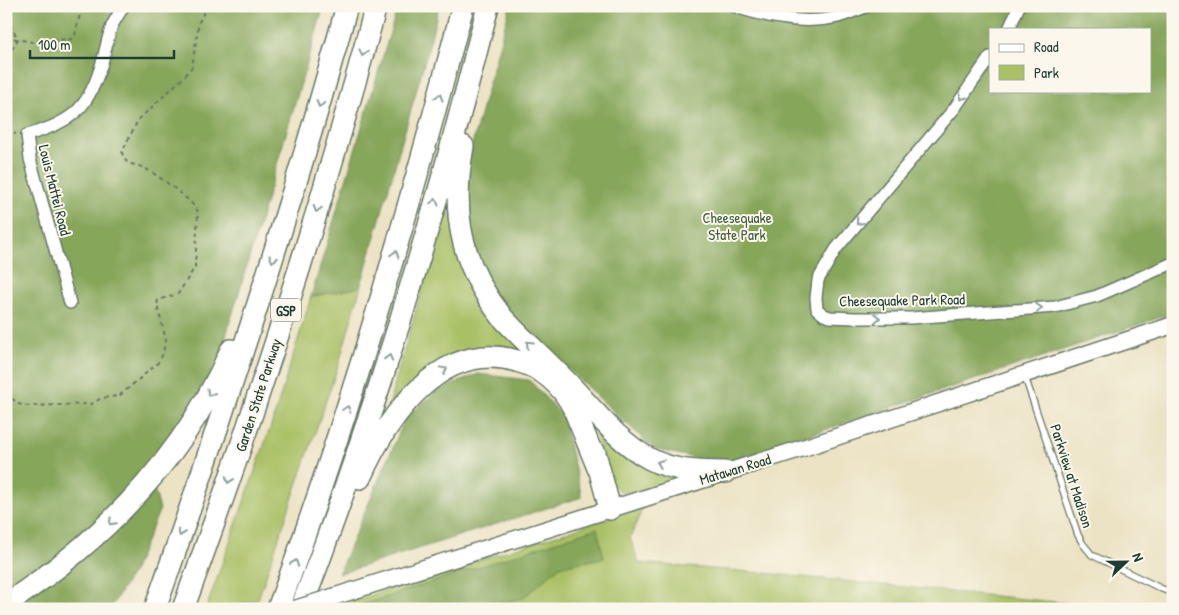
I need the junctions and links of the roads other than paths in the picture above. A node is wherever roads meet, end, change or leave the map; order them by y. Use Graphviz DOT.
graph roads {
  1 [pos="124,6"];
  2 [pos="347,6"];
  3 [pos="376,6"];
  4 [pos="463,6"];
  5 [pos="488,6"];
  6 [pos="734,6"];
  7 [pos="868,6"];
  8 [pos="1019,6"];
  9 [pos="1009,28"];
  10 [pos="479,42"];
  11 [pos="989,58"];
  12 [pos="1173,263"];
  13 [pos="264,288"];
  14 [pos="70,303"];
  15 [pos="1173,325"];
  16 [pos="1024,374"];
  17 [pos="575,392"];
  18 [pos="598,468"];
  19 [pos="725,472"];
  20 [pos="610,509"];
  21 [pos="328,537"];
  22 [pos="1173,593"];
  23 [pos="6,604"];
  24 [pos="155,609"];
  25 [pos="183,609"];
  26 [pos="278,609"];
  27 [pos="295,609"];
  28 [pos="301,609"];
  1 -- 14 [label="street, Louis Mattei Road"];
  2 -- 13 [label="highway, Garden State Parkway / GSP, one-way"];
  3 -- 25 [label="highway, Garden State Parkway / GSP, one-way"];
  26 -- 4 [label="highway, one-way"];
  5 -- 10 [label="highway"];
  6 -- 7 [label="street"];
  8 -- 9 [label="street"];
  17 -- 10 [label="highway, one-way"];
  21 -- 10 [label="highway, one-way"];
  11 -- 12 [label="street, Cheesequake Park Road, one-way"];
  13 -- 23 [label="highway, one-way"];
  13 -- 24 [label="highway, Garden State Parkway / GSP, one-way"];
  15 -- 16 [label="main road, Matawan Road"];
  16 -- 19 [label="main road, Matawan Road"];
  16 -- 22 [label="lane, Parkview at Madison"];
  17 -- 18 [label="highway"];
  19 -- 17 [label="highway, one-way"];
  18 -- 20 [label="highway"];
  21 -- 18 [label="highway, one-way"];
  19 -- 20 [label="main road, Matawan Road"];
  20 -- 27 [label="main road, Matawan Road, bridge"];
  21 -- 28 [label="highway"];
}
